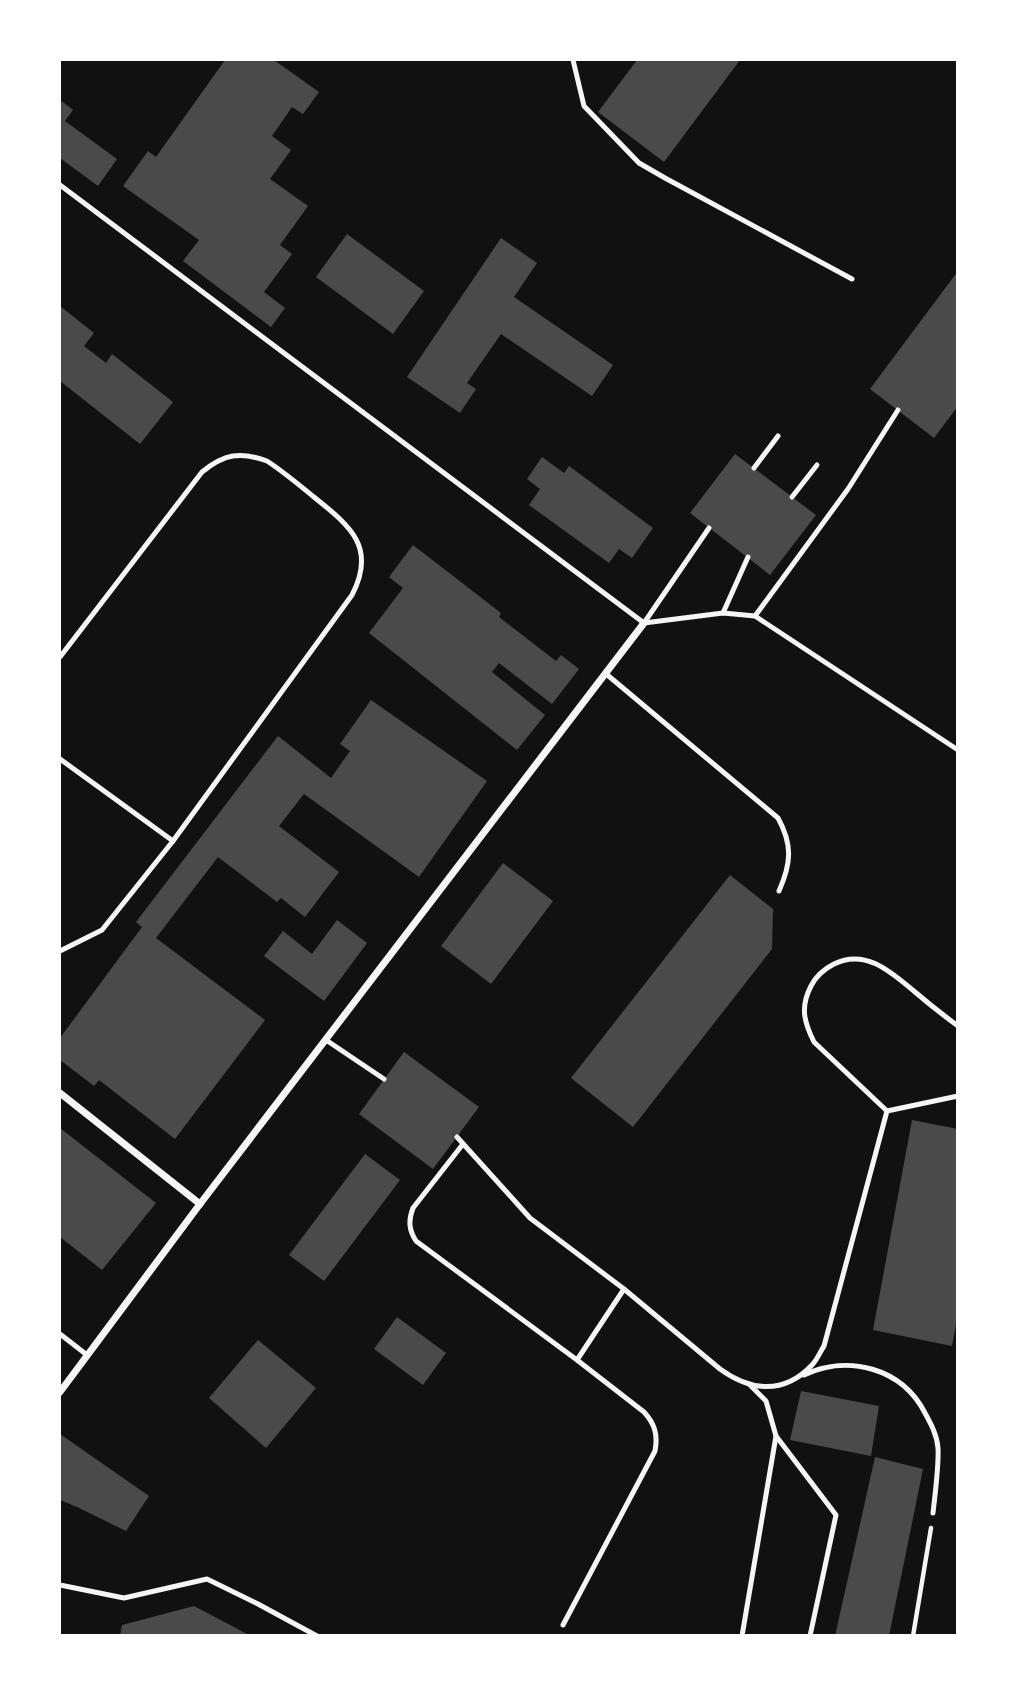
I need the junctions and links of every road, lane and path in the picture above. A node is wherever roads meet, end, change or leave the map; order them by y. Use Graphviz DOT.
graph roads {
  1 [pos="573,60"];
  2 [pos="60,185"];
  3 [pos="852,279"];
  4 [pos="898,410"];
  5 [pos="778,436"];
  6 [pos="817,466"];
  7 [pos="754,468"];
  8 [pos="792,497"];
  9 [pos="709,528"];
  10 [pos="748,557"];
  11 [pos="723,613"];
  12 [pos="755,616"];
  13 [pos="643,623"];
  14 [pos="60,657"];
  15 [pos="605,673"];
  16 [pos="957,750"];
  17 [pos="60,760"];
  18 [pos="173,841"];
  19 [pos="779,891"];
  20 [pos="60,951"];
  21 [pos="957,1026"];
  22 [pos="326,1040"];
  23 [pos="384,1079"];
  24 [pos="60,1093"];
  25 [pos="957,1096"];
  26 [pos="887,1111"];
  27 [pos="457,1137"];
  28 [pos="463,1144"];
  29 [pos="200,1204"];
  30 [pos="624,1289"];
  31 [pos="60,1334"];
  32 [pos="87,1356"];
  33 [pos="578,1360"];
  34 [pos="798,1378"];
  35 [pos="750,1385"];
  36 [pos="60,1392"];
  37 [pos="776,1436"];
  38 [pos="933,1513"];
  39 [pos="60,1585"];
  40 [pos="563,1625"];
  41 [pos="317,1636"];
  42 [pos="742,1636"];
  43 [pos="810,1636"];
  44 [pos="913,1636"];
  1 -- 3 [label="lane"];
  2 -- 13 [label="lane"];
  4 -- 12 [label="lane"];
  5 -- 7 [label="lane"];
  6 -- 8 [label="lane"];
  9 -- 13 [label="lane"];
  10 -- 11 [label="lane"];
  11 -- 12 [label="lane"];
  11 -- 13 [label="lane"];
  12 -- 16 [label="lane"];
  13 -- 15 [label="street"];
  14 -- 18 [label="lane"];
  15 -- 19 [label="lane"];
  15 -- 22 [label="street"];
  17 -- 18 [label="lane"];
  18 -- 20 [label="lane"];
  21 -- 26 [label="lane"];
  22 -- 23 [label="lane"];
  22 -- 29 [label="street"];
  24 -- 29 [label="street"];
  25 -- 26 [label="lane"];
  26 -- 34 [label="lane"];
  27 -- 28 [label="lane"];
  28 -- 30 [label="lane"];
  28 -- 33 [label="lane"];
  29 -- 32 [label="street"];
  30 -- 33 [label="lane"];
  30 -- 35 [label="lane"];
  31 -- 32 [label="lane"];
  32 -- 36 [label="street"];
  33 -- 40 [label="lane"];
  34 -- 35 [label="lane"];
  34 -- 38 [label="lane"];
  35 -- 37 [label="lane"];
  37 -- 42 [label="lane"];
  37 -- 43 [label="lane"];
  38 -- 44 [label="path"];
  39 -- 41 [label="lane"];
}
